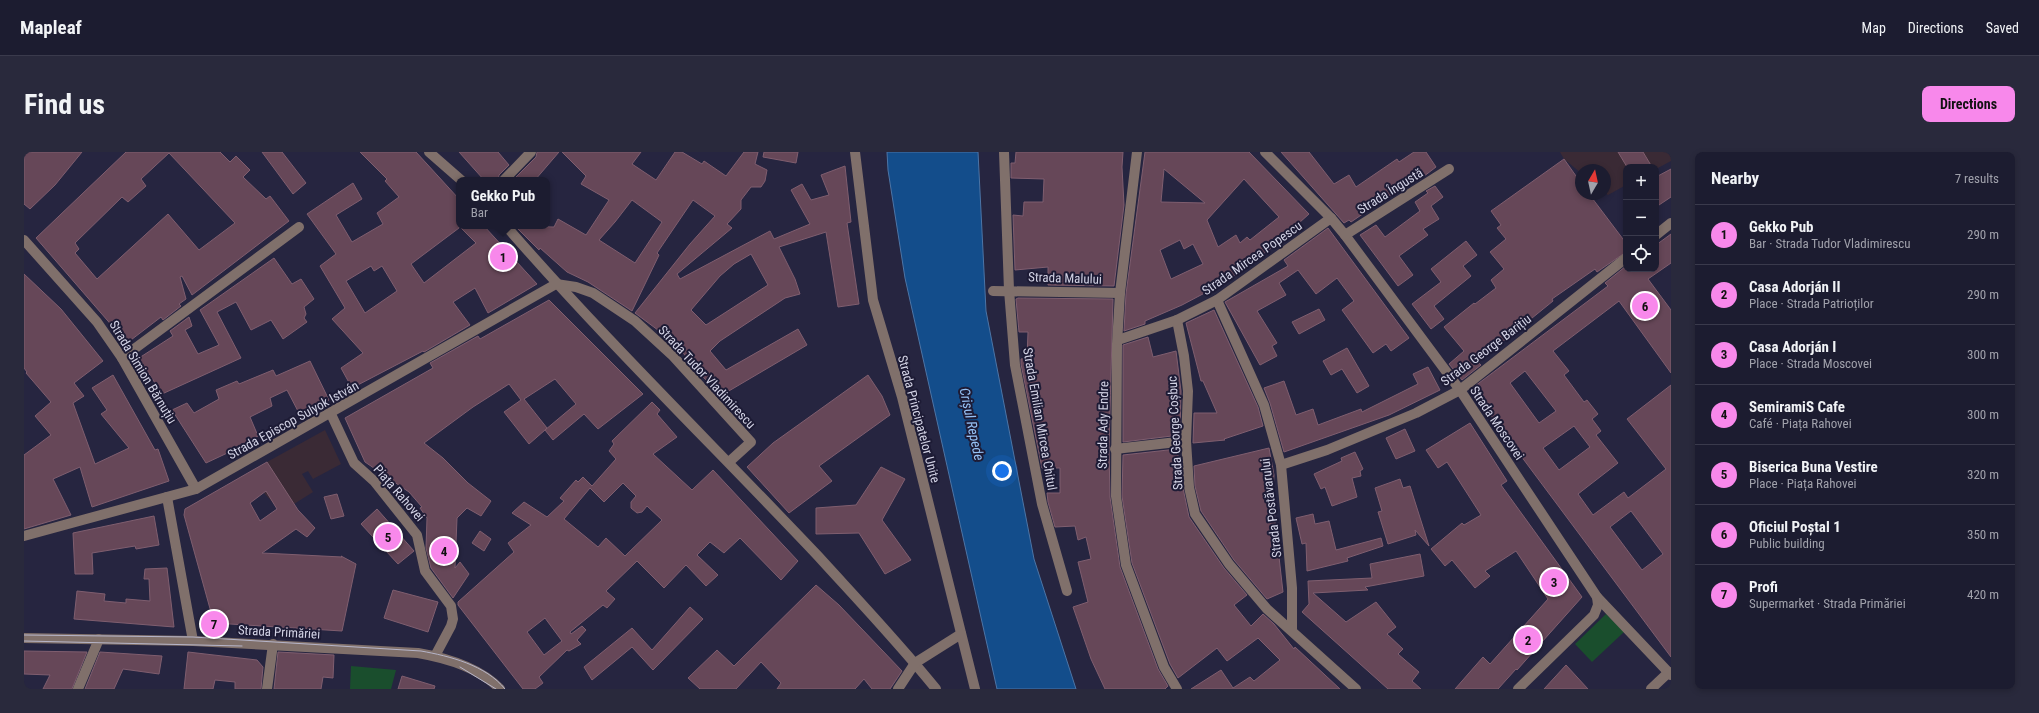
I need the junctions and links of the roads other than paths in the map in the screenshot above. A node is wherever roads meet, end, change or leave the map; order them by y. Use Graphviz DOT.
graph roads {
  1 [pos="429,152"];
  2 [pos="531,152"];
  3 [pos="855,152"];
  4 [pos="1004,152"];
  5 [pos="1137,152"];
  6 [pos="1266,152"];
  7 [pos="1449,169"];
  8 [pos="458,177"];
  9 [pos="507,177"];
  10 [pos="1331,218"];
  11 [pos="1671,223"];
  12 [pos="299,227"];
  13 [pos="509,229"];
  14 [pos="1659,233"];
  15 [pos="1345,235"];
  16 [pos="24,240"];
  17 [pos="1623,260"];
  18 [pos="556,284"];
  19 [pos="1009,290"];
  20 [pos="993,291"];
  21 [pos="1120,293"];
  22 [pos="1217,300"];
  23 [pos="1177,320"];
  24 [pos="1118,340"];
  25 [pos="122,358"];
  26 [pos="1460,390"];
  27 [pos="331,414"];
  28 [pos="1186,441"];
  29 [pos="1116,449"];
  30 [pos="729,462"];
  31 [pos="1281,465"];
  32 [pos="196,489"];
  33 [pos="167,497"];
  34 [pos="24,536"];
  35 [pos="1067,591"];
  36 [pos="1597,597"];
  37 [pos="1292,630"];
  38 [pos="961,634"];
  39 [pos="24,638"];
  40 [pos="99,639"];
  41 [pos="193,641"];
  42 [pos="273,644"];
  43 [pos="435,656"];
  44 [pos="915,662"];
  45 [pos="1670,673"];
  46 [pos="78,689"];
  47 [pos="267,689"];
  48 [pos="500,689"];
  49 [pos="898,689"];
  50 [pos="936,689"];
  51 [pos="975,689"];
  52 [pos="1177,689"];
  53 [pos="1356,689"];
  54 [pos="1518,689"];
  55 [pos="1651,689"];
  1 -- 8 [label="street"];
  2 -- 9 [label="street"];
  3 -- 38 [label="street, Strada Principatelor Unite"];
  4 -- 19 [label="street, Strada Emilian Mircea Chitul"];
  5 -- 21 [label="street, Strada Ady Endre"];
  6 -- 10 [label="street, Strada Moscovei"];
  7 -- 15 [label="street, Strada Îngustă"];
  10 -- 15 [label="street, Strada Moscovei"];
  10 -- 22 [label="street, Strada Mircea Popescu"];
  11 -- 14 [label="street"];
  12 -- 25 [label="street"];
  13 -- 18 [label="street"];
  15 -- 26 [label="street, Strada Moscovei"];
  16 -- 25 [label="street, Strada Simion Bărnuțiu"];
  17 -- 26 [label="street, Strada George Barițiu"];
  18 -- 27 [label="street, Strada Episcop Sulyok István"];
  18 -- 30 [label="street"];
  18 -- 30 [label="street, Strada Tudor Vladimirescu"];
  19 -- 20 [label="street, Strada Malului"];
  19 -- 21 [label="street, Strada Malului"];
  19 -- 35 [label="street, Strada Emilian Mircea Chitul"];
  21 -- 24 [label="street, Strada Ady Endre"];
  22 -- 23 [label="street, Strada Mircea Popescu"];
  22 -- 31 [label="street, Strada Postăvarului"];
  23 -- 24 [label="street, Strada Mircea Popescu"];
  23 -- 28 [label="street, Strada George Coșbuc"];
  24 -- 29 [label="street, Strada Ady Endre"];
  25 -- 32 [label="street, Strada Simion Bărnuțiu"];
  26 -- 31 [label="street, Strada George Barițiu"];
  26 -- 36 [label="street, Strada Moscovei"];
  27 -- 32 [label="street, Strada Episcop Sulyok István"];
  27 -- 43 [label="street, Piața Rahovei"];
  28 -- 29 [label="street"];
  28 -- 37 [label="street, Strada George Coșbuc"];
  29 -- 52 [label="street, Strada Ady Endre"];
  30 -- 44 [label="street"];
  31 -- 37 [label="street, Strada Postăvarului"];
  32 -- 33 [label="street, Strada Episcop Sulyok István"];
  33 -- 34 [label="street, Strada Episcop Sulyok István"];
  33 -- 41 [label="street"];
  36 -- 45 [label="street, Strada Moscovei"];
  36 -- 54 [label="street"];
  37 -- 53 [label="street, Strada George Coșbuc"];
  38 -- 44 [label="street"];
  38 -- 51 [label="street, Strada Principatelor Unite"];
  39 -- 40 [label="street, Strada Primăriei"];
  40 -- 41 [label="street, Strada Primăriei"];
  40 -- 46 [label="street"];
  41 -- 42 [label="street, Strada Primăriei"];
  42 -- 43 [label="street, Strada Primăriei"];
  42 -- 47 [label="street"];
  43 -- 48 [label="street, Strada Primăriei"];
  44 -- 49 [label="street"];
  44 -- 50 [label="street"];
  45 -- 55 [label="street"];
}
